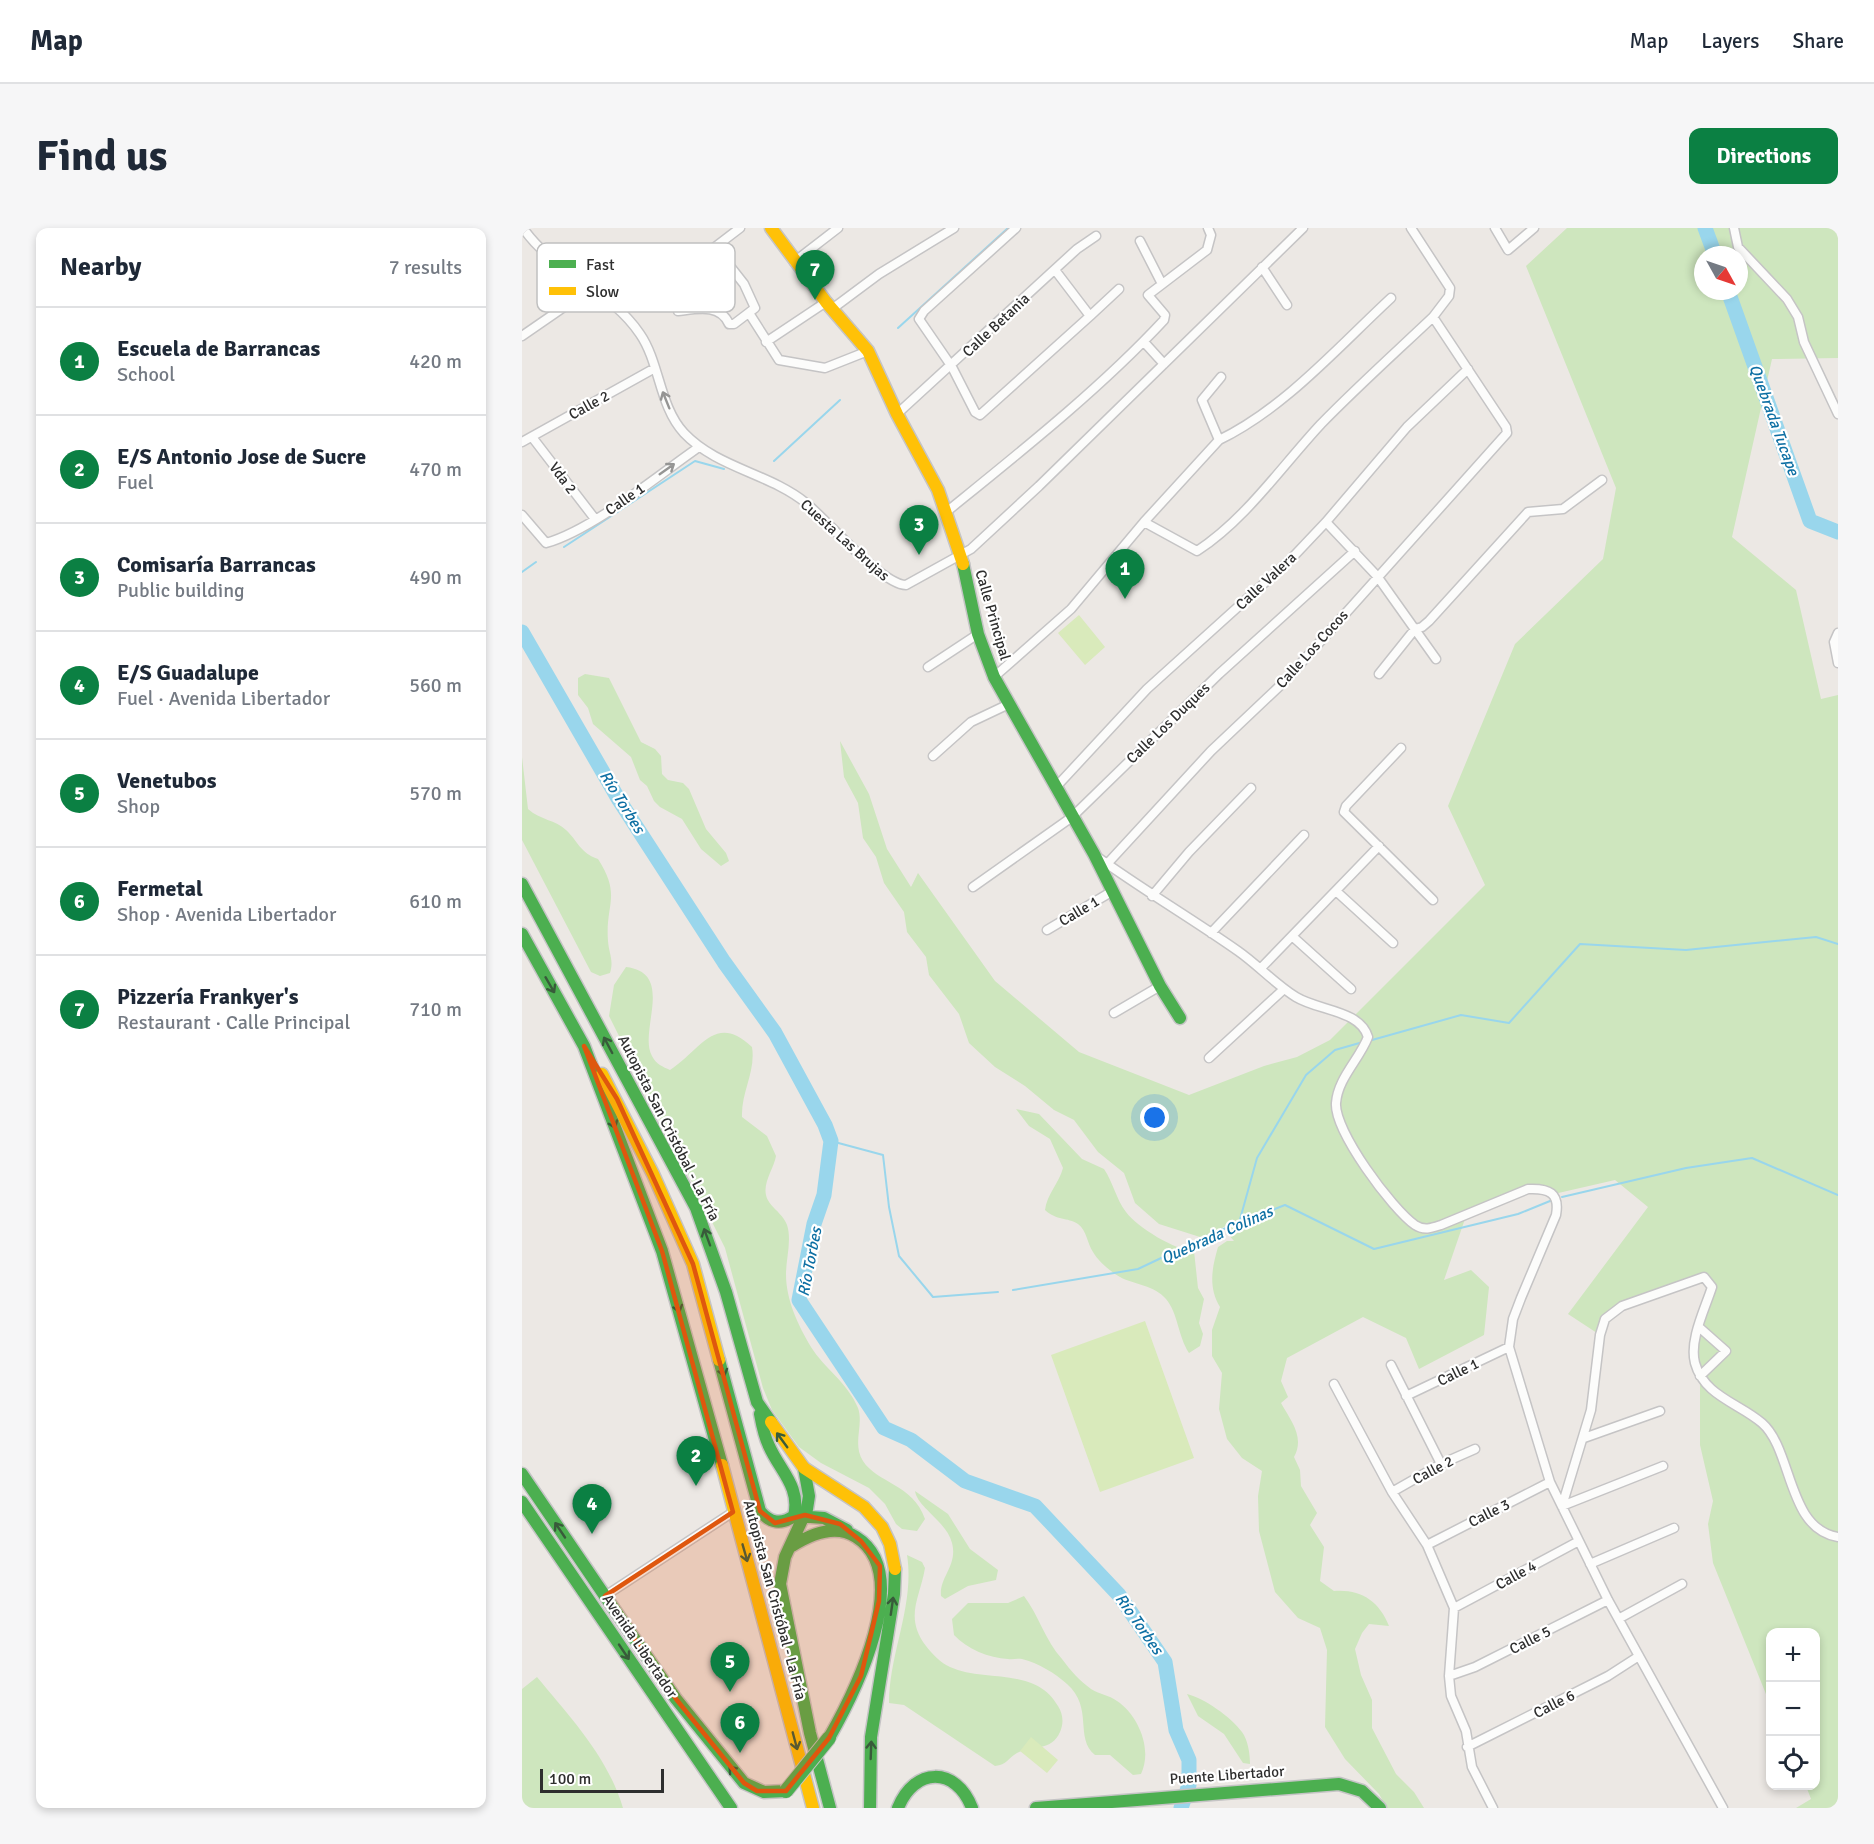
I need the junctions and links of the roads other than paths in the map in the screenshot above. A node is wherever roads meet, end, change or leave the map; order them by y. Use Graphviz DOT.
graph roads {
  1 [pos="523,228"];
  2 [pos="740,228"];
  3 [pos="771,228"];
  4 [pos="838,228"];
  5 [pos="954,228"];
  6 [pos="1016,228"];
  7 [pos="1208,228"];
  8 [pos="1303,228"];
  9 [pos="1412,228"];
  10 [pos="1495,228"];
  11 [pos="1534,228"];
  12 [pos="1734,228"];
  13 [pos="1096,236"];
  14 [pos="531,240"];
  15 [pos="1140,241"];
  16 [pos="720,243"];
  17 [pos="537,245"];
  18 [pos="522,247"];
  19 [pos="794,262"];
  20 [pos="1262,267"];
  21 [pos="1055,270"];
  22 [pos="735,273"];
  23 [pos="1162,284"];
  24 [pos="1119,289"];
  25 [pos="1391,298"];
  26 [pos="1287,304"];
  27 [pos="829,305"];
  28 [pos="557,312"];
  29 [pos="619,312"];
  30 [pos="717,312"];
  31 [pos="749,313"];
  32 [pos="1090,316"];
  33 [pos="1433,317"];
  34 [pos="522,336"];
  35 [pos="766,342"];
  36 [pos="1144,342"];
  37 [pos="868,351"];
  38 [pos="1164,364"];
  39 [pos="952,367"];
  40 [pos="656,368"];
  41 [pos="1468,369"];
  42 [pos="1221,377"];
  43 [pos="897,414"];
  44 [pos="1838,414"];
  45 [pos="532,437"];
  46 [pos="1219,440"];
  47 [pos="522,442"];
  48 [pos="699,447"];
  49 [pos="1602,480"];
  50 [pos="945,513"];
  51 [pos="522,515"];
  52 [pos="595,519"];
  53 [pos="1144,522"];
  54 [pos="1326,522"];
  55 [pos="1355,551"];
  56 [pos="961,557"];
  57 [pos="1377,576"];
  58 [pos="1415,629"];
  59 [pos="1838,633"];
  60 [pos="978,634"];
  61 [pos="1436,659"];
  62 [pos="1838,663"];
  63 [pos="928,668"];
  64 [pos="1379,674"];
  65 [pos="994,677"];
  66 [pos="1009,704"];
  67 [pos="1401,748"];
  68 [pos="933,756"];
  69 [pos="1056,787"];
  70 [pos="1251,788"];
  71 [pos="1072,817"];
  72 [pos="1304,835"];
  73 [pos="1379,846"];
  74 [pos="1094,854"];
  75 [pos="1107,864"];
  76 [pos="522,884"];
  77 [pos="973,887"];
  78 [pos="1336,891"];
  79 [pos="1111,892"];
  80 [pos="1152,896"];
  81 [pos="1433,900"];
  82 [pos="1047,930"];
  83 [pos="1211,933"];
  84 [pos="522,934"];
  85 [pos="1292,936"];
  86 [pos="1393,943"];
  87 [pos="1262,967"];
  88 [pos="1160,986"];
  89 [pos="1284,989"];
  90 [pos="1351,989"];
  91 [pos="1114,1013"];
  92 [pos="1180,1018"];
  93 [pos="584,1046"];
  94 [pos="1209,1058"];
  95 [pos="1700,1328"];
  96 [pos="1509,1347"];
  97 [pos="1391,1365"];
  98 [pos="1700,1376"];
  99 [pos="1334,1384"];
  100 [pos="1406,1396"];
  101 [pos="757,1402"];
  102 [pos="1660,1411"];
  103 [pos="1584,1438"];
  104 [pos="1475,1449"];
  105 [pos="1441,1464"];
  106 [pos="1663,1466"];
  107 [pos="804,1468"];
  108 [pos="522,1474"];
  109 [pos="1550,1482"];
  110 [pos="1392,1492"];
  111 [pos="522,1503"];
  112 [pos="1562,1506"];
  113 [pos="734,1512"];
  114 [pos="799,1516"];
  115 [pos="1674,1528"];
  116 [pos="850,1534"];
  117 [pos="1838,1537"];
  118 [pos="1579,1541"];
  119 [pos="1427,1545"];
  120 [pos="792,1546"];
  121 [pos="1590,1564"];
  122 [pos="1682,1584"];
  123 [pos="605,1596"];
  124 [pos="1608,1600"];
  125 [pos="1454,1608"];
  126 [pos="1620,1618"];
  127 [pos="1639,1656"];
  128 [pos="1449,1676"];
  129 [pos="1467,1747"];
  130 [pos="731,1808"];
  131 [pos="813,1808"];
  132 [pos="830,1808"];
  133 [pos="870,1808"];
  134 [pos="898,1808"];
  135 [pos="972,1808"];
  136 [pos="1036,1808"];
  137 [pos="1380,1808"];
  138 [pos="1493,1808"];
  139 [pos="1723,1808"];
  1 -- 14 [label="street"];
  2 -- 16 [label="street"];
  3 -- 19 [label="main road, Calle Principal"];
  4 -- 19 [label="street"];
  5 -- 27 [label="street"];
  6 -- 39 [label="street"];
  7 -- 23 [label="street"];
  8 -- 20 [label="street, Cuesta Las Brujas"];
  9 -- 33 [label="street"];
  10 -- 11 [label="street"];
  12 -- 44 [label="street"];
  13 -- 21 [label="street, Calle Betania"];
  14 -- 17 [label="street"];
  14 -- 18 [label="street"];
  15 -- 23 [label="street"];
  19 -- 27 [label="main road, Calle Principal"];
  20 -- 26 [label="street"];
  20 -- 38 [label="street, Cuesta Las Brujas"];
  21 -- 32 [label="street"];
  21 -- 39 [label="street, Calle Betania"];
  22 -- 31 [label="street"];
  23 -- 36 [label="street"];
  24 -- 32 [label="street"];
  25 -- 46 [label="street"];
  27 -- 35 [label="street"];
  27 -- 37 [label="main road, Calle Principal"];
  28 -- 34 [label="street"];
  29 -- 40 [label="street"];
  30 -- 31 [label="street"];
  31 -- 35 [label="street"];
  32 -- 39 [label="street"];
  33 -- 41 [label="street"];
  33 -- 53 [label="street"];
  35 -- 37 [label="street"];
  36 -- 38 [label="street"];
  36 -- 50 [label="street"];
  37 -- 43 [label="main road, Calle Principal"];
  38 -- 56 [label="street, Cuesta Las Brujas"];
  39 -- 43 [label="street, Calle Betania"];
  40 -- 45 [label="street, Calle 2"];
  48 -- 40 [label="street, one-way"];
  41 -- 54 [label="street, Calle Valera"];
  41 -- 57 [label="street, Calle Los Cocos"];
  42 -- 46 [label="street"];
  43 -- 50 [label="main road, Calle Principal"];
  45 -- 47 [label="street, Calle 2"];
  45 -- 52 [label="street, Vda 2"];
  46 -- 53 [label="street"];
  52 -- 48 [label="street, Calle 1, one-way"];
  48 -- 56 [label="street, Cuesta Las Brujas"];
  49 -- 58 [label="street"];
  50 -- 56 [label="main road, Calle Principal"];
  51 -- 52 [label="street, Calle 1"];
  53 -- 65 [label="street"];
  54 -- 55 [label="street"];
  54 -- 69 [label="street, Calle Valera"];
  55 -- 57 [label="street"];
  55 -- 71 [label="street, Calle Los Duques"];
  56 -- 60 [label="main road, Calle Principal"];
  57 -- 58 [label="street"];
  57 -- 75 [label="street, Calle Los Cocos"];
  58 -- 61 [label="street"];
  58 -- 64 [label="street"];
  59 -- 62 [label="street"];
  60 -- 63 [label="street"];
  60 -- 65 [label="main road, Calle Principal"];
  65 -- 66 [label="main road, Calle Principal"];
  66 -- 68 [label="street"];
  66 -- 69 [label="main road, Calle Principal"];
  67 -- 73 [label="street"];
  69 -- 71 [label="main road, Calle Principal"];
  70 -- 80 [label="street"];
  71 -- 74 [label="main road, Calle Principal"];
  71 -- 77 [label="street, Calle Los Duques"];
  72 -- 83 [label="street"];
  73 -- 78 [label="street"];
  73 -- 81 [label="street"];
  74 -- 75 [label="street"];
  74 -- 79 [label="main road, Calle Principal"];
  75 -- 80 [label="street"];
  101 -- 76 [label="main road, Autopista San Cristóbal - La Fría, one-way"];
  78 -- 85 [label="street"];
  78 -- 86 [label="street"];
  79 -- 82 [label="street, Calle 1"];
  79 -- 88 [label="main road, Calle Principal"];
  80 -- 83 [label="street"];
  83 -- 87 [label="street"];
  84 -- 93 [label="main road, Autopista San Cristóbal - La Fría, one-way"];
  85 -- 87 [label="street"];
  85 -- 90 [label="street"];
  87 -- 89 [label="street"];
  88 -- 91 [label="street"];
  88 -- 92 [label="main road, Calle Principal"];
  89 -- 94 [label="street"];
  89 -- 96 [label="street"];
  93 -- 113 [label="main road, Autopista San Cristóbal - La Fría, one-way"];
  93 -- 114 [label="main road, one-way"];
  95 -- 98 [label="street"];
  95 -- 98 [label="street"];
  95 -- 103 [label="street"];
  96 -- 100 [label="street, Calle 1"];
  96 -- 109 [label="street"];
  97 -- 100 [label="street"];
  98 -- 117 [label="street"];
  99 -- 110 [label="street"];
  100 -- 105 [label="street"];
  107 -- 101 [label="main road, Autopista San Cristóbal - La Fría, one-way"];
  101 -- 114 [label="main road"];
  102 -- 103 [label="street"];
  103 -- 112 [label="street"];
  104 -- 105 [label="street, Calle 2"];
  105 -- 110 [label="street, Calle 2"];
  106 -- 112 [label="street"];
  107 -- 114 [label="main road"];
  133 -- 107 [label="main road, Autopista San Cristóbal - La Fría, one-way"];
  123 -- 108 [label="main road, Avenida Libertador, one-way"];
  109 -- 112 [label="street"];
  109 -- 119 [label="street, Calle 3"];
  110 -- 119 [label="street"];
  111 -- 130 [label="main road, Avenida Libertador, one-way"];
  112 -- 118 [label="street"];
  113 -- 123 [label="street"];
  113 -- 131 [label="main road, Autopista San Cristóbal - La Fría, one-way"];
  114 -- 116 [label="main road"];
  114 -- 120 [label="main road"];
  115 -- 121 [label="street"];
  116 -- 120 [label="main road"];
  116 -- 123 [label="main road, Avenida Libertador, one-way, bridge"];
  118 -- 121 [label="street"];
  118 -- 125 [label="street, Calle 4"];
  119 -- 125 [label="street"];
  120 -- 132 [label="main road"];
  121 -- 124 [label="street"];
  122 -- 126 [label="street"];
  124 -- 126 [label="street"];
  124 -- 128 [label="street, Calle 5"];
  125 -- 128 [label="street"];
  126 -- 127 [label="street"];
  127 -- 129 [label="street, Calle 6"];
  127 -- 139 [label="street"];
  128 -- 129 [label="street"];
  129 -- 138 [label="street"];
  134 -- 135 [label="main road"];
  136 -- 137 [label="main road, Puente Libertador"];
}
